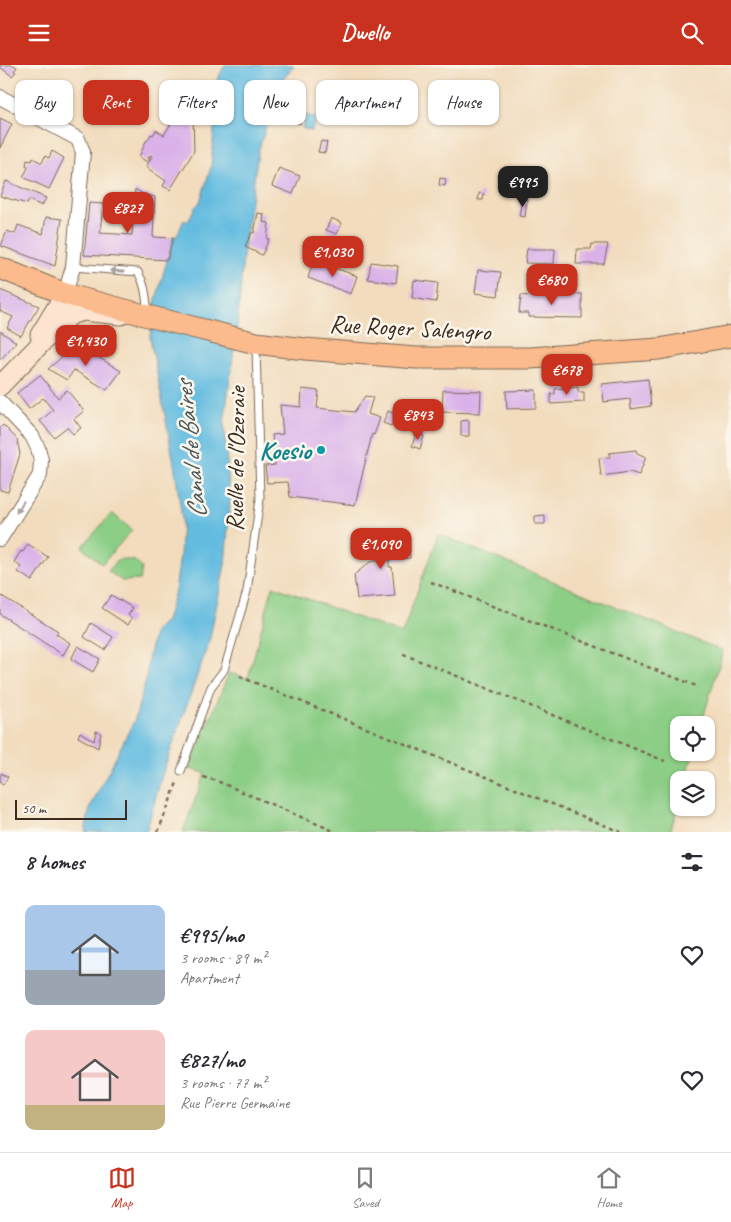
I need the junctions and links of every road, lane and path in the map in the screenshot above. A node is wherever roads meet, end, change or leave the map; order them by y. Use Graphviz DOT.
graph roads {
  1 [pos="0,97"];
  2 [pos="73,267"];
  3 [pos="0,268"];
  4 [pos="65,294"];
  5 [pos="148,316"];
  6 [pos="53,331"];
  7 [pos="731,336"];
  8 [pos="256,343"];
  9 [pos="21,365"];
  10 [pos="0,386"];
  11 [pos="0,402"];
  12 [pos="0,539"];
  13 [pos="431,582"];
  14 [pos="403,654"];
  15 [pos="240,676"];
  16 [pos="699,687"];
  17 [pos="665,761"];
  18 [pos="181,771"];
  19 [pos="203,777"];
  20 [pos="158,832"];
  21 [pos="336,832"];
  22 [pos="620,832"];
  1 -- 2 [label="street"];
  2 -- 4 [label="street"];
  5 -- 2 [label="lane, one-way"];
  3 -- 4 [label="main road, Rue Roger Salengro"];
  4 -- 5 [label="main road, Rue Roger Salengro"];
  4 -- 6 [label="main road"];
  4 -- 9 [label="main road"];
  5 -- 6 [label="main road"];
  5 -- 8 [label="main road, Rue Roger Salengro"];
  6 -- 9 [label="main road"];
  7 -- 8 [label="main road, Rue Roger Salengro"];
  8 -- 18 [label="lane, Ruelle de l'Ozeraie"];
  9 -- 10 [label="main road"];
  11 -- 12 [label="street, one-way"];
  13 -- 16 [label="path"];
  14 -- 17 [label="path"];
  15 -- 22 [label="path"];
  18 -- 20 [label="path"];
  19 -- 21 [label="path"];
}
